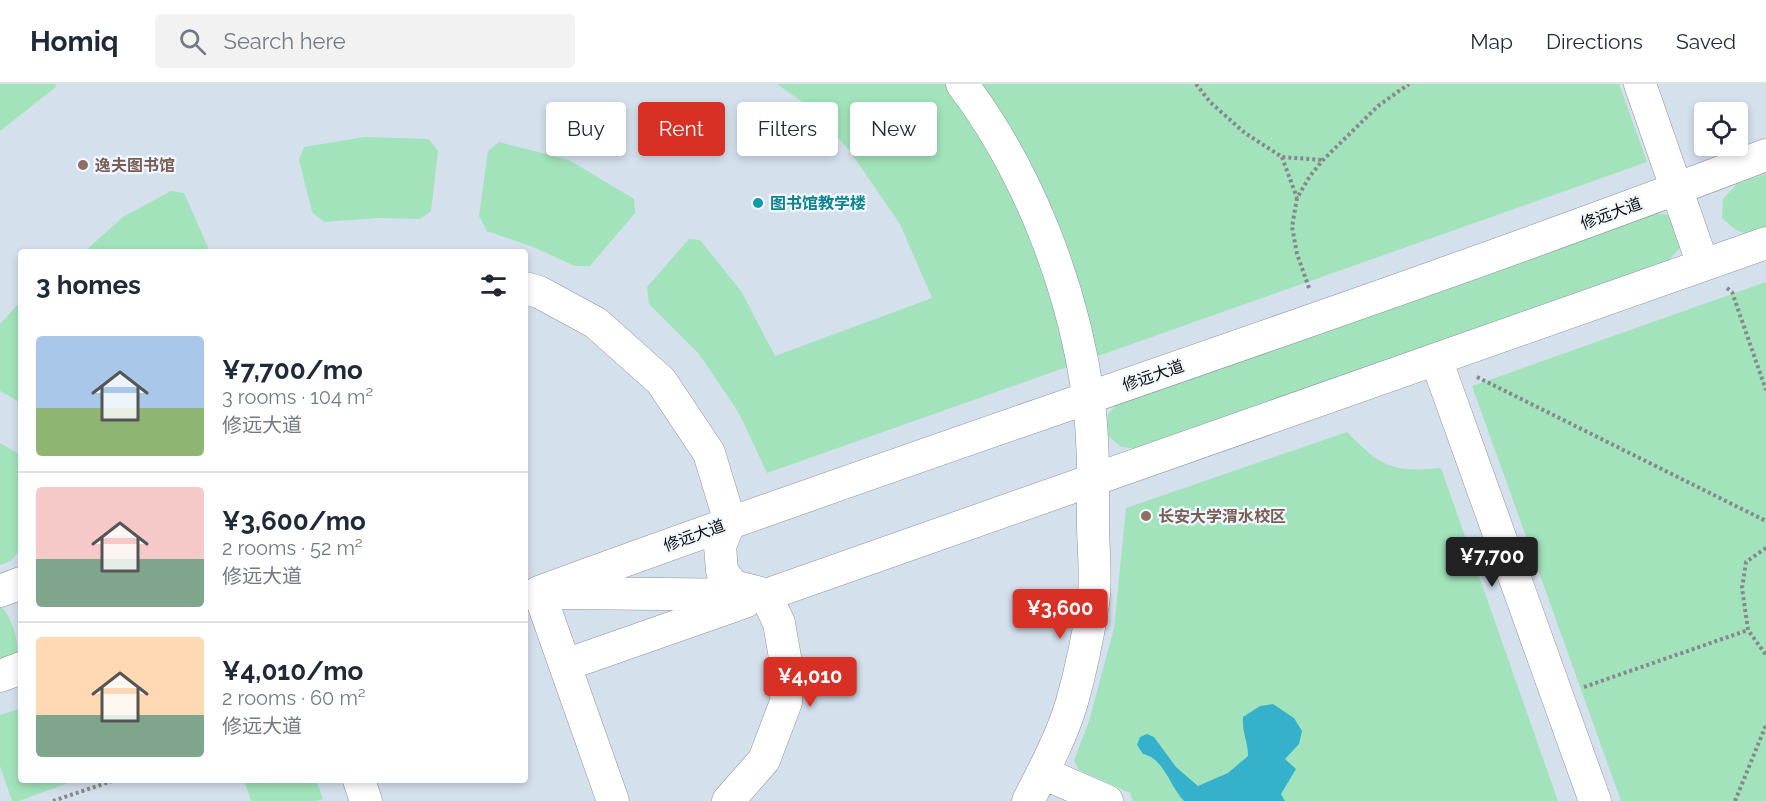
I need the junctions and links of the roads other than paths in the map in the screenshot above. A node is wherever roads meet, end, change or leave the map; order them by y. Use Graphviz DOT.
graph roads {
  1 [pos="962,84"];
  2 [pos="1640,84"];
  3 [pos="1766,155"];
  4 [pos="1676,189"];
  5 [pos="1766,243"];
  6 [pos="1703,265"];
  7 [pos="528,289"];
  8 [pos="1436,359"];
  9 [pos="1088,398"];
  10 [pos="1094,480"];
  11 [pos="730,522"];
  12 [pos="18,584"];
  13 [pos="532,590"];
  14 [pos="0,591"];
  15 [pos="766,595"];
  16 [pos="565,665"];
  17 [pos="18,669"];
  18 [pos="0,676"];
  19 [pos="1043,773"];
  20 [pos="360,783"];
  21 [pos="366,801"];
  22 [pos="613,801"];
  23 [pos="728,801"];
  24 [pos="1028,801"];
  25 [pos="1107,801"];
  26 [pos="1595,801"];
  1 -- 9 [label="street"];
  2 -- 4 [label="street"];
  3 -- 4 [label="street, 修远大道"];
  4 -- 6 [label="street"];
  4 -- 9 [label="street, 修远大道"];
  5 -- 6 [label="street"];
  6 -- 8 [label="street"];
  7 -- 11 [label="street"];
  8 -- 10 [label="street"];
  8 -- 26 [label="street"];
  9 -- 10 [label="street"];
  9 -- 11 [label="street, 修远大道"];
  10 -- 15 [label="street"];
  10 -- 19 [label="street"];
  11 -- 13 [label="street, 修远大道"];
  11 -- 15 [label="street"];
  12 -- 14 [label="street"];
  13 -- 15 [label="street"];
  13 -- 16 [label="street"];
  15 -- 16 [label="street"];
  15 -- 23 [label="street"];
  16 -- 22 [label="street"];
  17 -- 18 [label="street"];
  19 -- 24 [label="street"];
  19 -- 25 [label="street"];
  20 -- 21 [label="street"];
}
